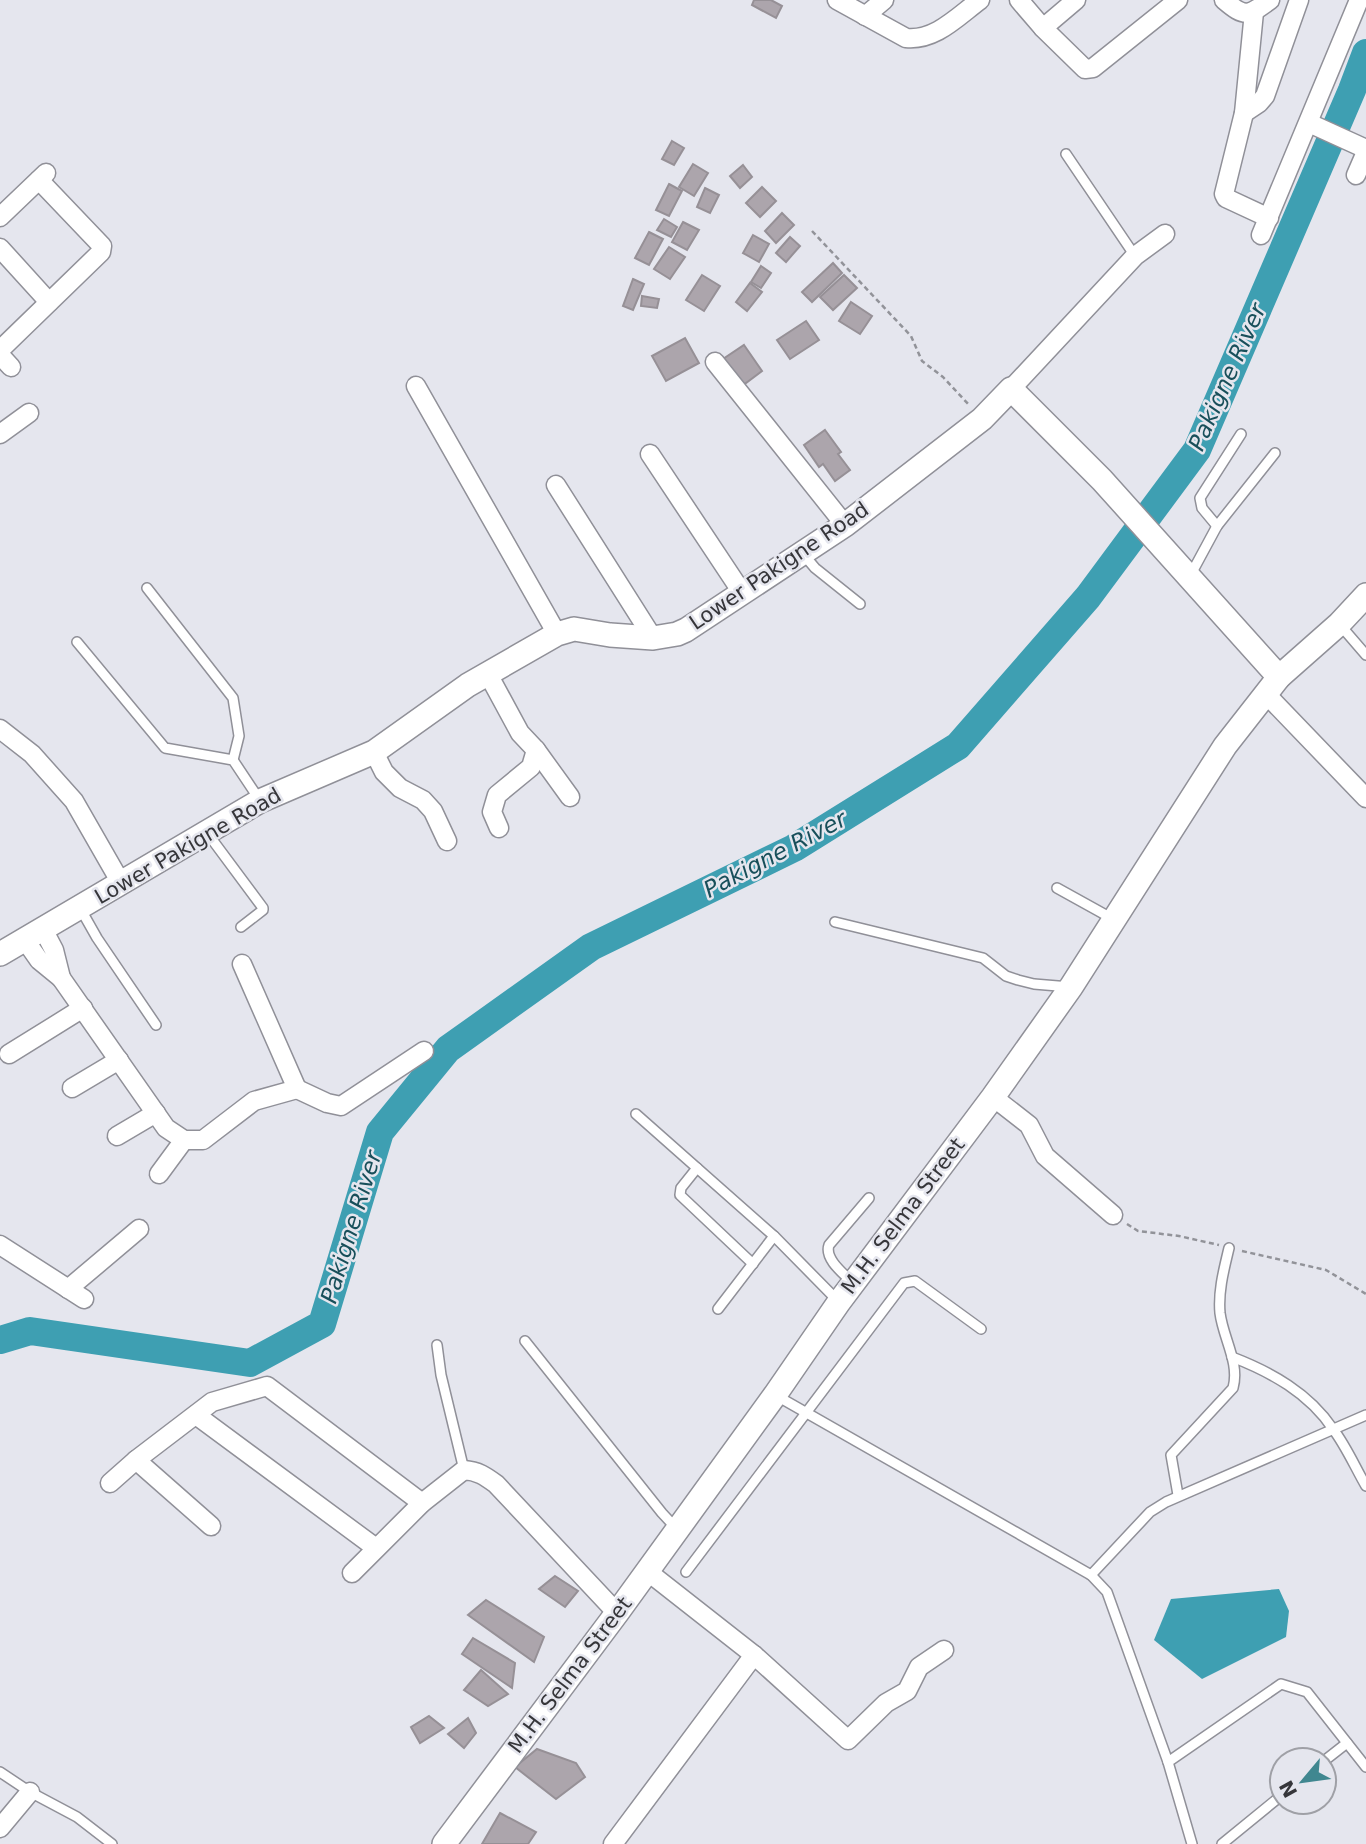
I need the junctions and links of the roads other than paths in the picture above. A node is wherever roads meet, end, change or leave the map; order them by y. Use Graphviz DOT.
graph roads {
  1 [pos="837,0"];
  2 [pos="884,0"];
  3 [pos="980,0"];
  4 [pos="1019,0"];
  5 [pos="1076,0"];
  6 [pos="1178,0"];
  7 [pos="1224,0"];
  8 [pos="1270,0"];
  9 [pos="1299,0"];
  10 [pos="1359,0"];
  11 [pos="1254,12"];
  12 [pos="865,16"];
  13 [pos="1043,28"];
  14 [pos="1244,113"];
  15 [pos="1314,125"];
  16 [pos="1366,151"];
  17 [pos="1066,154"];
  18 [pos="1356,175"];
  19 [pos="0,217"];
  20 [pos="1165,234"];
  21 [pos="0,248"];
  22 [pos="1135,256"];
  23 [pos="49,302"];
  24 [pos="4,357"];
  25 [pos="715,362"];
  26 [pos="416,386"];
  27 [pos="1011,389"];
  28 [pos="29,413"];
  29 [pos="0,434"];
  30 [pos="1241,434"];
  31 [pos="1275,453"];
  32 [pos="650,454"];
  33 [pos="556,485"];
  34 [pos="845,525"];
  35 [pos="1217,526"];
  36 [pos="802,553"];
  37 [pos="1189,578"];
  38 [pos="147,588"];
  39 [pos="741,591"];
  40 [pos="1366,595"];
  41 [pos="860,604"];
  42 [pos="1339,624"];
  43 [pos="556,634"];
  44 [pos="653,638"];
  45 [pos="78,642"];
  46 [pos="1366,655"];
  47 [pos="488,674"];
  48 [pos="1273,686"];
  49 [pos="0,729"];
  50 [pos="537,750"];
  51 [pos="374,752"];
  52 [pos="233,760"];
  53 [pos="569,797"];
  54 [pos="1366,798"];
  55 [pos="260,801"];
  56 [pos="499,828"];
  57 [pos="206,832"];
  58 [pos="447,841"];
  59 [pos="121,883"];
  60 [pos="1057,888"];
  61 [pos="79,908"];
  62 [pos="1113,919"];
  63 [pos="835,922"];
  64 [pos="241,927"];
  65 [pos="34,934"];
  66 [pos="0,954"];
  67 [pos="242,964"];
  68 [pos="1072,987"];
  69 [pos="83,1008"];
  70 [pos="156,1025"];
  71 [pos="424,1051"];
  72 [pos="9,1055"];
  73 [pos="119,1060"];
  74 [pos="72,1088"];
  75 [pos="298,1089"];
  76 [pos="993,1097"];
  77 [pos="156,1112"];
  78 [pos="636,1114"];
  79 [pos="117,1136"];
  80 [pos="184,1140"];
  81 [pos="697,1168"];
  82 [pos="159,1174"];
  83 [pos="869,1198"];
  84 [pos="1113,1215"];
  85 [pos="139,1229"];
  86 [pos="774,1236"];
  87 [pos="0,1245"];
  88 [pos="1229,1248"];
  89 [pos="752,1264"];
  90 [pos="853,1283"];
  91 [pos="68,1289"];
  92 [pos="84,1299"];
  93 [pos="839,1302"];
  94 [pos="718,1309"];
  95 [pos="981,1329"];
  96 [pos="525,1341"];
  97 [pos="437,1345"];
  98 [pos="1232,1357"];
  99 [pos="775,1395"];
  100 [pos="805,1411"];
  101 [pos="196,1415"];
  102 [pos="1366,1415"];
  103 [pos="1333,1428"];
  104 [pos="136,1460"];
  105 [pos="464,1470"];
  106 [pos="110,1483"];
  107 [pos="1366,1486"];
  108 [pos="1178,1495"];
  109 [pos="422,1503"];
  110 [pos="211,1526"];
  111 [pos="677,1529"];
  112 [pos="376,1548"];
  113 [pos="647,1571"];
  114 [pos="686,1572"];
  115 [pos="352,1573"];
  116 [pos="1091,1574"];
  117 [pos="617,1613"];
  118 [pos="944,1650"];
  119 [pos="754,1656"];
  120 [pos="1347,1743"];
  121 [pos="1338,1750"];
  122 [pos="1168,1762"];
  123 [pos="1366,1767"];
  124 [pos="0,1772"];
  125 [pos="30,1792"];
  126 [pos="1268,1806"];
  127 [pos="1,1823"];
  128 [pos="113,1844"];
  129 [pos="444,1844"];
  130 [pos="614,1844"];
  131 [pos="1192,1844"];
  132 [pos="1222,1844"];
  1 -- 12 [label="street"];
  2 -- 12 [label="street"];
  3 -- 12 [label="street"];
  4 -- 13 [label="street"];
  5 -- 13 [label="street"];
  6 -- 13 [label="street"];
  7 -- 11 [label="street"];
  8 -- 11 [label="street"];
  9 -- 14 [label="street"];
  10 -- 15 [label="street"];
  11 -- 14 [label="street"];
  14 -- 15 [label="street"];
  15 -- 16 [label="street"];
  16 -- 18 [label="street"];
  17 -- 22 [label="lane"];
  19 -- 23 [label="street"];
  20 -- 22 [label="street, Lower Pakigne Road"];
  21 -- 23 [label="street"];
  22 -- 27 [label="street, Lower Pakigne Road"];
  23 -- 24 [label="street"];
  25 -- 34 [label="street"];
  26 -- 43 [label="street"];
  27 -- 34 [label="street, Lower Pakigne Road"];
  27 -- 37 [label="street"];
  28 -- 29 [label="street"];
  30 -- 35 [label="lane"];
  31 -- 35 [label="lane"];
  32 -- 39 [label="street"];
  33 -- 44 [label="street"];
  34 -- 36 [label="street, Lower Pakigne Road"];
  35 -- 37 [label="lane"];
  36 -- 39 [label="street, Lower Pakigne Road"];
  36 -- 41 [label="lane"];
  37 -- 48 [label="street"];
  38 -- 52 [label="lane"];
  39 -- 44 [label="street, Lower Pakigne Road"];
  40 -- 42 [label="street, M.H. Selma Street"];
  42 -- 46 [label="lane"];
  42 -- 48 [label="street, M.H. Selma Street"];
  43 -- 44 [label="street, Lower Pakigne Road"];
  43 -- 47 [label="street, Lower Pakigne Road"];
  45 -- 52 [label="lane"];
  47 -- 50 [label="street"];
  47 -- 51 [label="street, Lower Pakigne Road"];
  48 -- 54 [label="street"];
  48 -- 62 [label="street, M.H. Selma Street"];
  49 -- 59 [label="street"];
  50 -- 53 [label="street"];
  50 -- 56 [label="street"];
  51 -- 55 [label="street, Lower Pakigne Road"];
  51 -- 58 [label="street"];
  52 -- 55 [label="lane"];
  55 -- 57 [label="street, Lower Pakigne Road"];
  57 -- 59 [label="street, Lower Pakigne Road"];
  57 -- 64 [label="lane"];
  59 -- 61 [label="street, Lower Pakigne Road"];
  60 -- 62 [label="lane"];
  61 -- 65 [label="street, Lower Pakigne Road"];
  61 -- 70 [label="lane"];
  62 -- 68 [label="street, M.H. Selma Street"];
  63 -- 68 [label="lane"];
  65 -- 66 [label="street, Lower Pakigne Road"];
  65 -- 69 [label="street"];
  67 -- 75 [label="street"];
  68 -- 76 [label="street, M.H. Selma Street"];
  69 -- 72 [label="street"];
  69 -- 73 [label="street"];
  71 -- 75 [label="street"];
  73 -- 74 [label="street"];
  73 -- 77 [label="street"];
  75 -- 80 [label="street"];
  76 -- 84 [label="street"];
  76 -- 90 [label="street, M.H. Selma Street"];
  77 -- 79 [label="street"];
  77 -- 80 [label="street"];
  78 -- 81 [label="lane"];
  80 -- 82 [label="street"];
  81 -- 86 [label="lane"];
  81 -- 89 [label="lane"];
  83 -- 90 [label="lane"];
  85 -- 91 [label="street"];
  86 -- 89 [label="lane"];
  86 -- 93 [label="lane"];
  87 -- 91 [label="street"];
  88 -- 98 [label="lane"];
  89 -- 94 [label="lane"];
  90 -- 93 [label="street, M.H. Selma Street"];
  91 -- 92 [label="street"];
  93 -- 99 [label="street, M.H. Selma Street"];
  95 -- 100 [label="lane"];
  96 -- 111 [label="lane"];
  97 -- 105 [label="lane"];
  98 -- 103 [label="lane"];
  98 -- 108 [label="lane"];
  99 -- 100 [label="lane"];
  99 -- 111 [label="street, M.H. Selma Street"];
  100 -- 114 [label="lane"];
  100 -- 116 [label="lane"];
  101 -- 104 [label="street"];
  101 -- 109 [label="street"];
  101 -- 112 [label="street"];
  102 -- 103 [label="lane"];
  103 -- 107 [label="lane"];
  103 -- 108 [label="lane"];
  104 -- 106 [label="street"];
  104 -- 110 [label="street"];
  105 -- 109 [label="street"];
  105 -- 117 [label="street"];
  108 -- 116 [label="lane"];
  109 -- 112 [label="street"];
  111 -- 113 [label="street, M.H. Selma Street"];
  112 -- 115 [label="street"];
  113 -- 117 [label="street, M.H. Selma Street"];
  113 -- 119 [label="street"];
  116 -- 122 [label="lane"];
  117 -- 129 [label="street, M.H. Selma Street"];
  118 -- 119 [label="street"];
  119 -- 130 [label="street"];
  120 -- 121 [label="lane"];
  120 -- 122 [label="lane"];
  120 -- 123 [label="lane"];
  122 -- 131 [label="lane"];
  124 -- 125 [label="lane"];
  125 -- 127 [label="street"];
  125 -- 128 [label="lane"];
  126 -- 132 [label="lane"];
}
